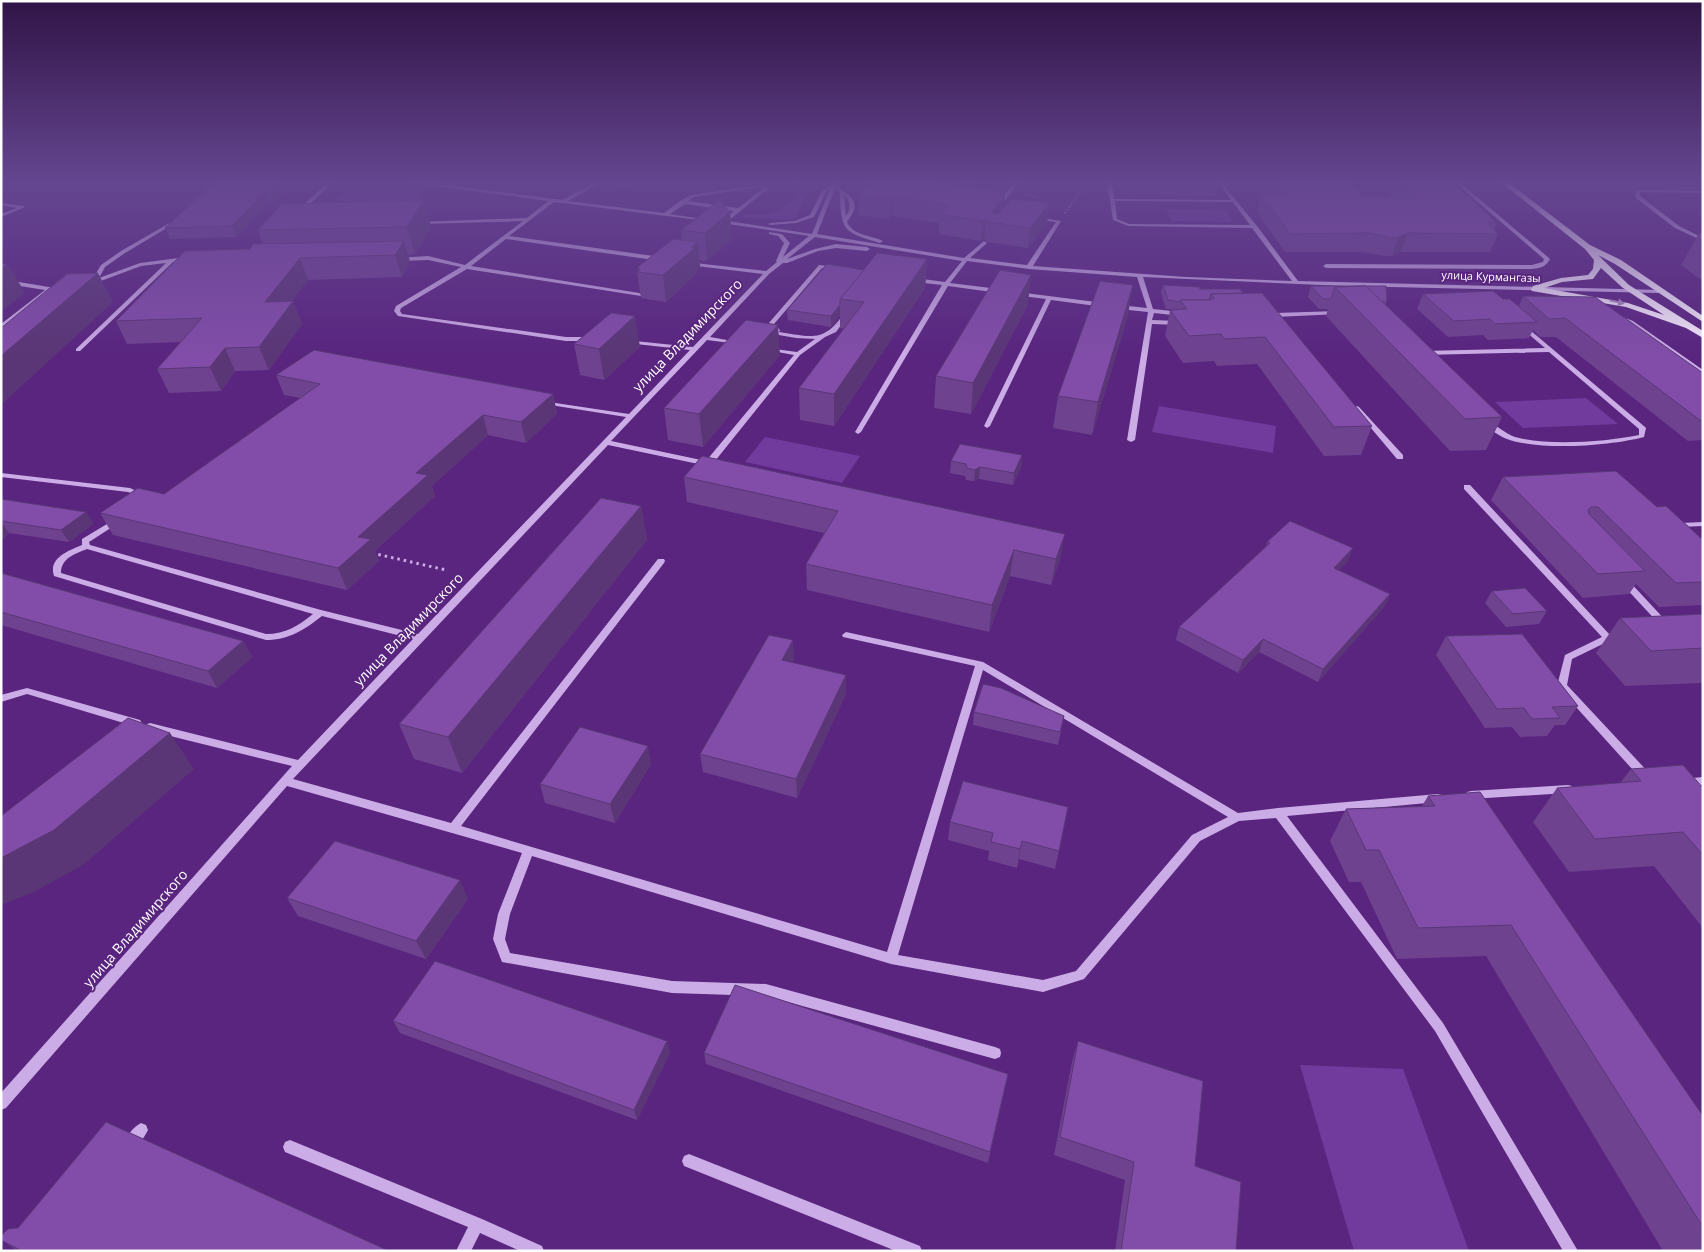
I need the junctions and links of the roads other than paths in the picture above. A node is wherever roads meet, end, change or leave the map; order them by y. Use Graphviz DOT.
graph roads {
  1 [pos="147,238"];
  2 [pos="503,238"];
  3 [pos="515,238"];
  4 [pos="783,238"];
  5 [pos="810,238"];
  6 [pos="835,238"];
  7 [pos="870,238"];
  8 [pos="1048,238"];
  9 [pos="1264,238"];
  10 [pos="1523,238"];
  11 [pos="1577,238"];
  12 [pos="984,243"];
  13 [pos="1587,246"];
  14 [pos="904,250"];
  15 [pos="192,259"];
  16 [pos="390,259"];
  17 [pos="966,259"];
  18 [pos="173,260"];
  19 [pos="670,260"];
  20 [pos="680,261"];
  21 [pos="1597,261"];
  22 [pos="778,264"];
  23 [pos="1326,266"];
  24 [pos="466,267"];
  25 [pos="1029,267"];
  26 [pos="840,268"];
  27 [pos="767,274"];
  28 [pos="1139,275"];
  29 [pos="910,279"];
  30 [pos="1,281"];
  31 [pos="94,282"];
  32 [pos="1296,282"];
  33 [pos="86,284"];
  34 [pos="946,284"];
  35 [pos="1479,287"];
  36 [pos="49,289"];
  37 [pos="1535,289"];
  38 [pos="1633,290"];
  39 [pos="1658,291"];
  40 [pos="1002,292"];
  41 [pos="1012,293"];
  42 [pos="62,294"];
  43 [pos="639,295"];
  44 [pos="1049,298"];
  45 [pos="1490,298"];
  46 [pos="849,310"];
  47 [pos="1151,311"];
  48 [pos="1342,312"];
  49 [pos="1190,315"];
  50 [pos="1266,315"];
  51 [pos="1275,315"];
  52 [pos="1615,316"];
  53 [pos="1703,320"];
  54 [pos="1515,321"];
  55 [pos="1150,322"];
  56 [pos="1186,323"];
  57 [pos="1282,323"];
  58 [pos="1688,326"];
  59 [pos="1,328"];
  60 [pos="1703,335"];
  61 [pos="824,336"];
  62 [pos="705,338"];
  63 [pos="595,339"];
  64 [pos="615,339"];
  65 [pos="744,344"];
  66 [pos="761,347"];
  67 [pos="695,349"];
  68 [pos="78,350"];
  69 [pos="1548,350"];
  70 [pos="798,354"];
  71 [pos="1426,360"];
  72 [pos="1703,373"];
  73 [pos="534,400"];
  74 [pos="1354,405"];
  75 [pos="630,416"];
  76 [pos="1482,417"];
  77 [pos="987,426"];
  78 [pos="858,432"];
  79 [pos="1131,440"];
  80 [pos="606,442"];
  81 [pos="1400,457"];
  82 [pos="708,464"];
  83 [pos="718,466"];
  84 [pos="1,475"];
  85 [pos="1466,486"];
  86 [pos="138,506"];
  87 [pos="123,516"];
  88 [pos="1703,524"];
  89 [pos="1681,525"];
  90 [pos="86,546"];
  91 [pos="662,561"];
  92 [pos="1620,577"];
  93 [pos="320,613"];
  94 [pos="1674,634"];
  95 [pos="846,635"];
  96 [pos="1627,637"];
  97 [pos="420,638"];
  98 [pos="1608,638"];
  99 [pos="980,664"];
  100 [pos="1,699"];
  101 [pos="300,764"];
  102 [pos="286,781"];
  103 [pos="1703,781"];
  104 [pos="1634,785"];
  105 [pos="1681,786"];
  106 [pos="1576,788"];
  107 [pos="1480,794"];
  108 [pos="1492,810"];
  109 [pos="1278,812"];
  110 [pos="1237,817"];
  111 [pos="453,828"];
  112 [pos="528,851"];
  113 [pos="891,959"];
  114 [pos="995,1053"];
  115 [pos="1,1102"];
  116 [pos="141,1130"];
  117 [pos="290,1147"];
  118 [pos="123,1152"];
  119 [pos="688,1161"];
  120 [pos="477,1224"];
  121 [pos="463,1251"];
  122 [pos="537,1251"];
  123 [pos="915,1251"];
  124 [pos="1571,1251"];
  1 -- 31 [label="lane"];
  2 -- 24 [label="street"];
  3 -- 19 [label="street"];
  4 -- 22 [label="street"];
  5 -- 22 [label="street, улица Владимирского"];
  6 -- 14 [label="street, улица Курмангазы"];
  7 -- 14 [label="street"];
  8 -- 25 [label="street"];
  9 -- 32 [label="street"];
  10 -- 23 [label="lane"];
  11 -- 13 [label="main road"];
  12 -- 17 [label="lane"];
  13 -- 21 [label="main road"];
  13 -- 39 [label="main road"];
  14 -- 17 [label="street, улица Курмангазы"];
  14 -- 22 [label="street"];
  15 -- 18 [label="street"];
  16 -- 24 [label="street"];
  17 -- 25 [label="street, улица Курмангазы"];
  17 -- 34 [label="lane"];
  18 -- 31 [label="street"];
  18 -- 68 [label="street"];
  20 -- 27 [label="street"];
  21 -- 37 [label="main road"];
  21 -- 38 [label="main road"];
  22 -- 27 [label="street, улица Владимирского"];
  24 -- 43 [label="street"];
  24 -- 63 [label="street"];
  25 -- 28 [label="street, улица Курмангазы"];
  26 -- 61 [label="street"];
  27 -- 62 [label="street, улица Владимирского"];
  28 -- 32 [label="street, улица Курмангазы"];
  28 -- 47 [label="street"];
  29 -- 34 [label="street"];
  30 -- 36 [label="street"];
  31 -- 33 [label="street"];
  32 -- 35 [label="street, улица Курмангазы"];
  34 -- 40 [label="street"];
  34 -- 78 [label="street"];
  35 -- 37 [label="street, улица Курмангазы"];
  35 -- 45 [label="street"];
  36 -- 42 [label="street"];
  36 -- 59 [label="street"];
  37 -- 38 [label="street, улица Курмангазы"];
  37 -- 58 [label="main road, one-way"];
  38 -- 39 [label="street, улица Курмангазы"];
  38 -- 58 [label="main road"];
  39 -- 53 [label="main road"];
  41 -- 44 [label="street"];
  44 -- 47 [label="street"];
  44 -- 77 [label="street"];
  46 -- 61 [label="street"];
  47 -- 49 [label="street"];
  47 -- 55 [label="street"];
  48 -- 51 [label="street"];
  50 -- 51 [label="street"];
  51 -- 57 [label="street"];
  52 -- 72 [label="street"];
  54 -- 69 [label="street"];
  55 -- 56 [label="street"];
  55 -- 79 [label="street"];
  58 -- 60 [label="main road"];
  61 -- 70 [label="street"];
  62 -- 65 [label="street"];
  62 -- 67 [label="street, улица Владимирского"];
  64 -- 67 [label="street"];
  66 -- 70 [label="street"];
  67 -- 75 [label="street, улица Владимирского"];
  69 -- 71 [label="street"];
  69 -- 76 [label="street"];
  70 -- 82 [label="street"];
  73 -- 75 [label="lane"];
  74 -- 81 [label="street"];
  75 -- 80 [label="street, улица Владимирского"];
  80 -- 82 [label="lane"];
  80 -- 97 [label="street, улица Владимирского"];
  82 -- 83 [label="lane"];
  84 -- 86 [label="street"];
  85 -- 98 [label="street"];
  87 -- 90 [label="street"];
  88 -- 89 [label="street"];
  90 -- 93 [label="street"];
  90 -- 93 [label="street"];
  91 -- 111 [label="street"];
  92 -- 94 [label="street"];
  93 -- 97 [label="street"];
  95 -- 99 [label="street"];
  96 -- 98 [label="street"];
  97 -- 101 [label="street, улица Владимирского"];
  98 -- 104 [label="street"];
  99 -- 110 [label="street"];
  99 -- 113 [label="street"];
  100 -- 101 [label="street"];
  101 -- 102 [label="street, улица Владимирского"];
  102 -- 111 [label="street"];
  102 -- 115 [label="street, улица Владимирского"];
  103 -- 105 [label="street"];
  106 -- 107 [label="street"];
  107 -- 108 [label="street"];
  107 -- 109 [label="street"];
  109 -- 110 [label="street"];
  109 -- 124 [label="lane"];
  110 -- 113 [label="street"];
  111 -- 112 [label="street"];
  112 -- 113 [label="street"];
  112 -- 114 [label="street"];
  116 -- 118 [label="street"];
  117 -- 120 [label="street"];
  119 -- 123 [label="street"];
  120 -- 121 [label="street"];
  120 -- 122 [label="street"];
}
